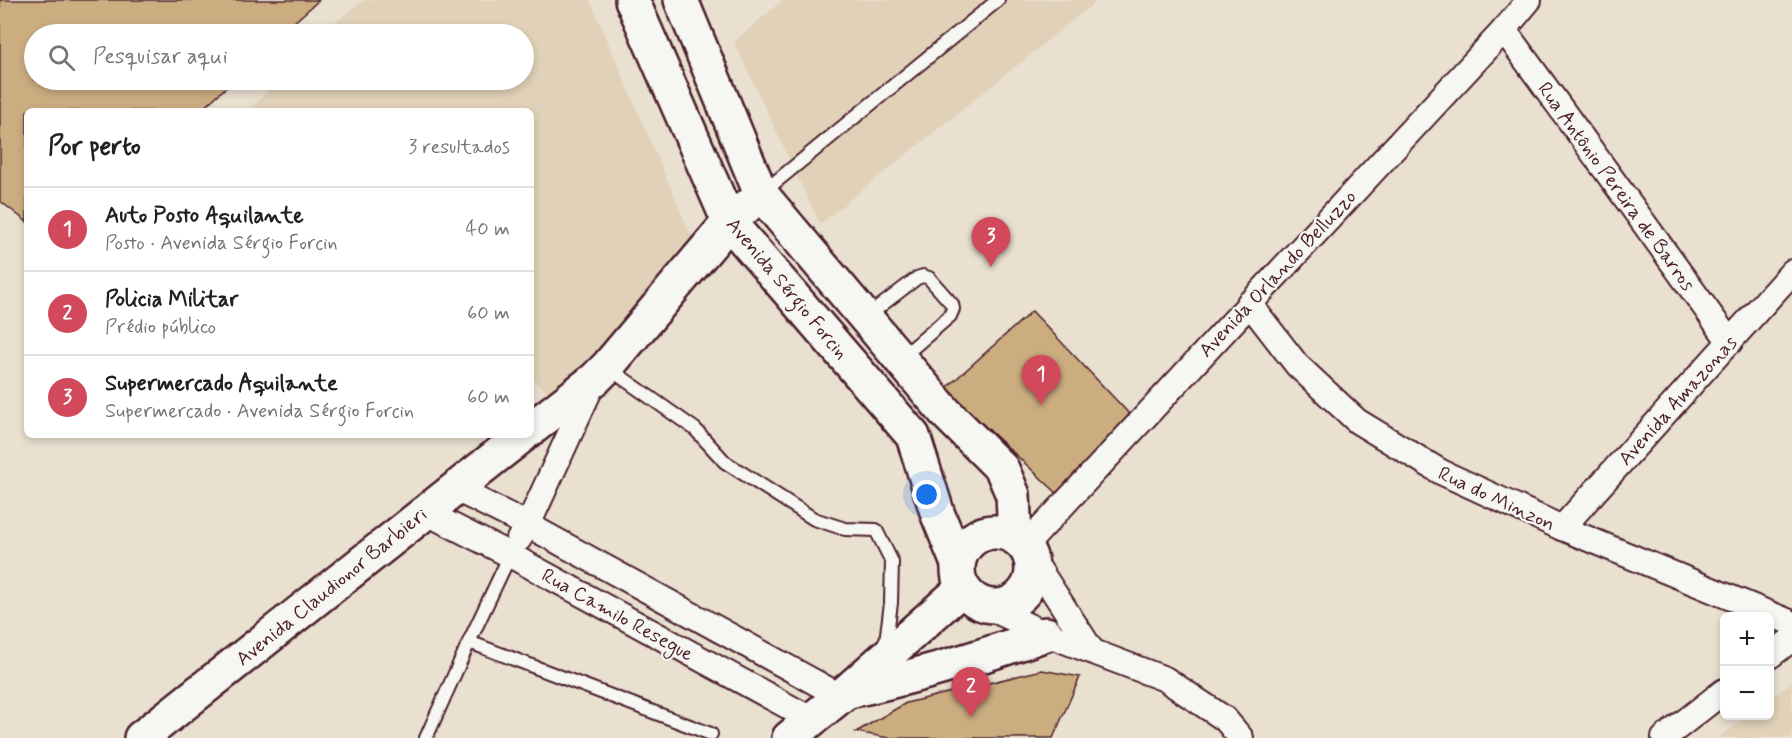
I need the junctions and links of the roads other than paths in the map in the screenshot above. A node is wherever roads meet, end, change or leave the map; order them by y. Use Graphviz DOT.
graph roads {
  1 [pos="632,0"];
  2 [pos="681,0"];
  3 [pos="998,0"];
  4 [pos="1529,0"];
  5 [pos="1504,30"];
  6 [pos="761,194"];
  7 [pos="729,222"];
  8 [pos="1792,272"];
  9 [pos="1249,303"];
  10 [pos="865,318"];
  11 [pos="1730,342"];
  12 [pos="900,359"];
  13 [pos="601,373"];
  14 [pos="945,412"];
  15 [pos="534,427"];
  16 [pos="913,436"];
  17 [pos="519,438"];
  18 [pos="454,488"];
  19 [pos="425,512"];
  20 [pos="528,525"];
  21 [pos="1562,528"];
  22 [pos="1024,547"];
  23 [pos="510,555"];
  24 [pos="967,585"];
  25 [pos="1792,623"];
  26 [pos="1046,634"];
  27 [pos="1792,639"];
  28 [pos="469,642"];
  29 [pos="1092,651"];
  30 [pos="1774,653"];
  31 [pos="883,659"];
  32 [pos="844,693"];
  33 [pos="1720,695"];
  34 [pos="800,729"];
  35 [pos="711,734"];
  36 [pos="141,738"];
  37 [pos="426,738"];
  38 [pos="1241,738"];
  39 [pos="1664,738"];
  1 -- 7 [label="street, Avenida Sérgio Forcin"];
  2 -- 6 [label="street, Avenida Sérgio Forcin"];
  3 -- 6 [label="lane"];
  4 -- 5 [label="street, Avenida Orlando Belluzzo"];
  5 -- 9 [label="street, Avenida Orlando Belluzzo"];
  5 -- 11 [label="street, Rua Antônio Pereira de Barros"];
  6 -- 7 [label="street"];
  6 -- 10 [label="street, Avenida Sérgio Forcin"];
  7 -- 13 [label="street"];
  7 -- 16 [label="street, Avenida Sérgio Forcin"];
  8 -- 11 [label="street, Avenida Amazonas"];
  9 -- 21 [label="street, Rua do Minzon"];
  9 -- 22 [label="street, Avenida Orlando Belluzzo"];
  10 -- 12 [label="street, Avenida Sérgio Forcin"];
  10 -- 12 [label="lane"];
  11 -- 21 [label="street, Avenida Amazonas"];
  12 -- 14 [label="street, Avenida Sérgio Forcin"];
  13 -- 15 [label="street"];
  13 -- 20 [label="street"];
  13 -- 31 [label="lane"];
  14 -- 16 [label="street"];
  14 -- 22 [label="street, Avenida Sérgio Forcin"];
  16 -- 24 [label="street, Avenida Sérgio Forcin"];
  17 -- 18 [label="street, Avenida Claudionor Barbieri"];
  18 -- 19 [label="street, Avenida Claudionor Barbieri"];
  18 -- 20 [label="street, Rua Camilo Resegue"];
  19 -- 23 [label="street, Rua Camilo Resegue"];
  19 -- 36 [label="street, Avenida Claudionor Barbieri"];
  20 -- 23 [label="street"];
  20 -- 32 [label="street, Rua Camilo Resegue"];
  21 -- 25 [label="street, Rua do Minzon"];
  22 -- 24 [label="street"];
  22 -- 24 [label="street, Avenida Sérgio Forcin"];
  22 -- 29 [label="street"];
  23 -- 28 [label="lane"];
  23 -- 34 [label="street, Rua Camilo Resegue"];
  24 -- 26 [label="street"];
  24 -- 31 [label="street"];
  26 -- 29 [label="street"];
  26 -- 32 [label="street"];
  27 -- 30 [label="street"];
  28 -- 35 [label="lane"];
  28 -- 37 [label="lane"];
  29 -- 38 [label="street"];
  31 -- 32 [label="street"];
  32 -- 34 [label="street"];
  33 -- 39 [label="street"];
}
